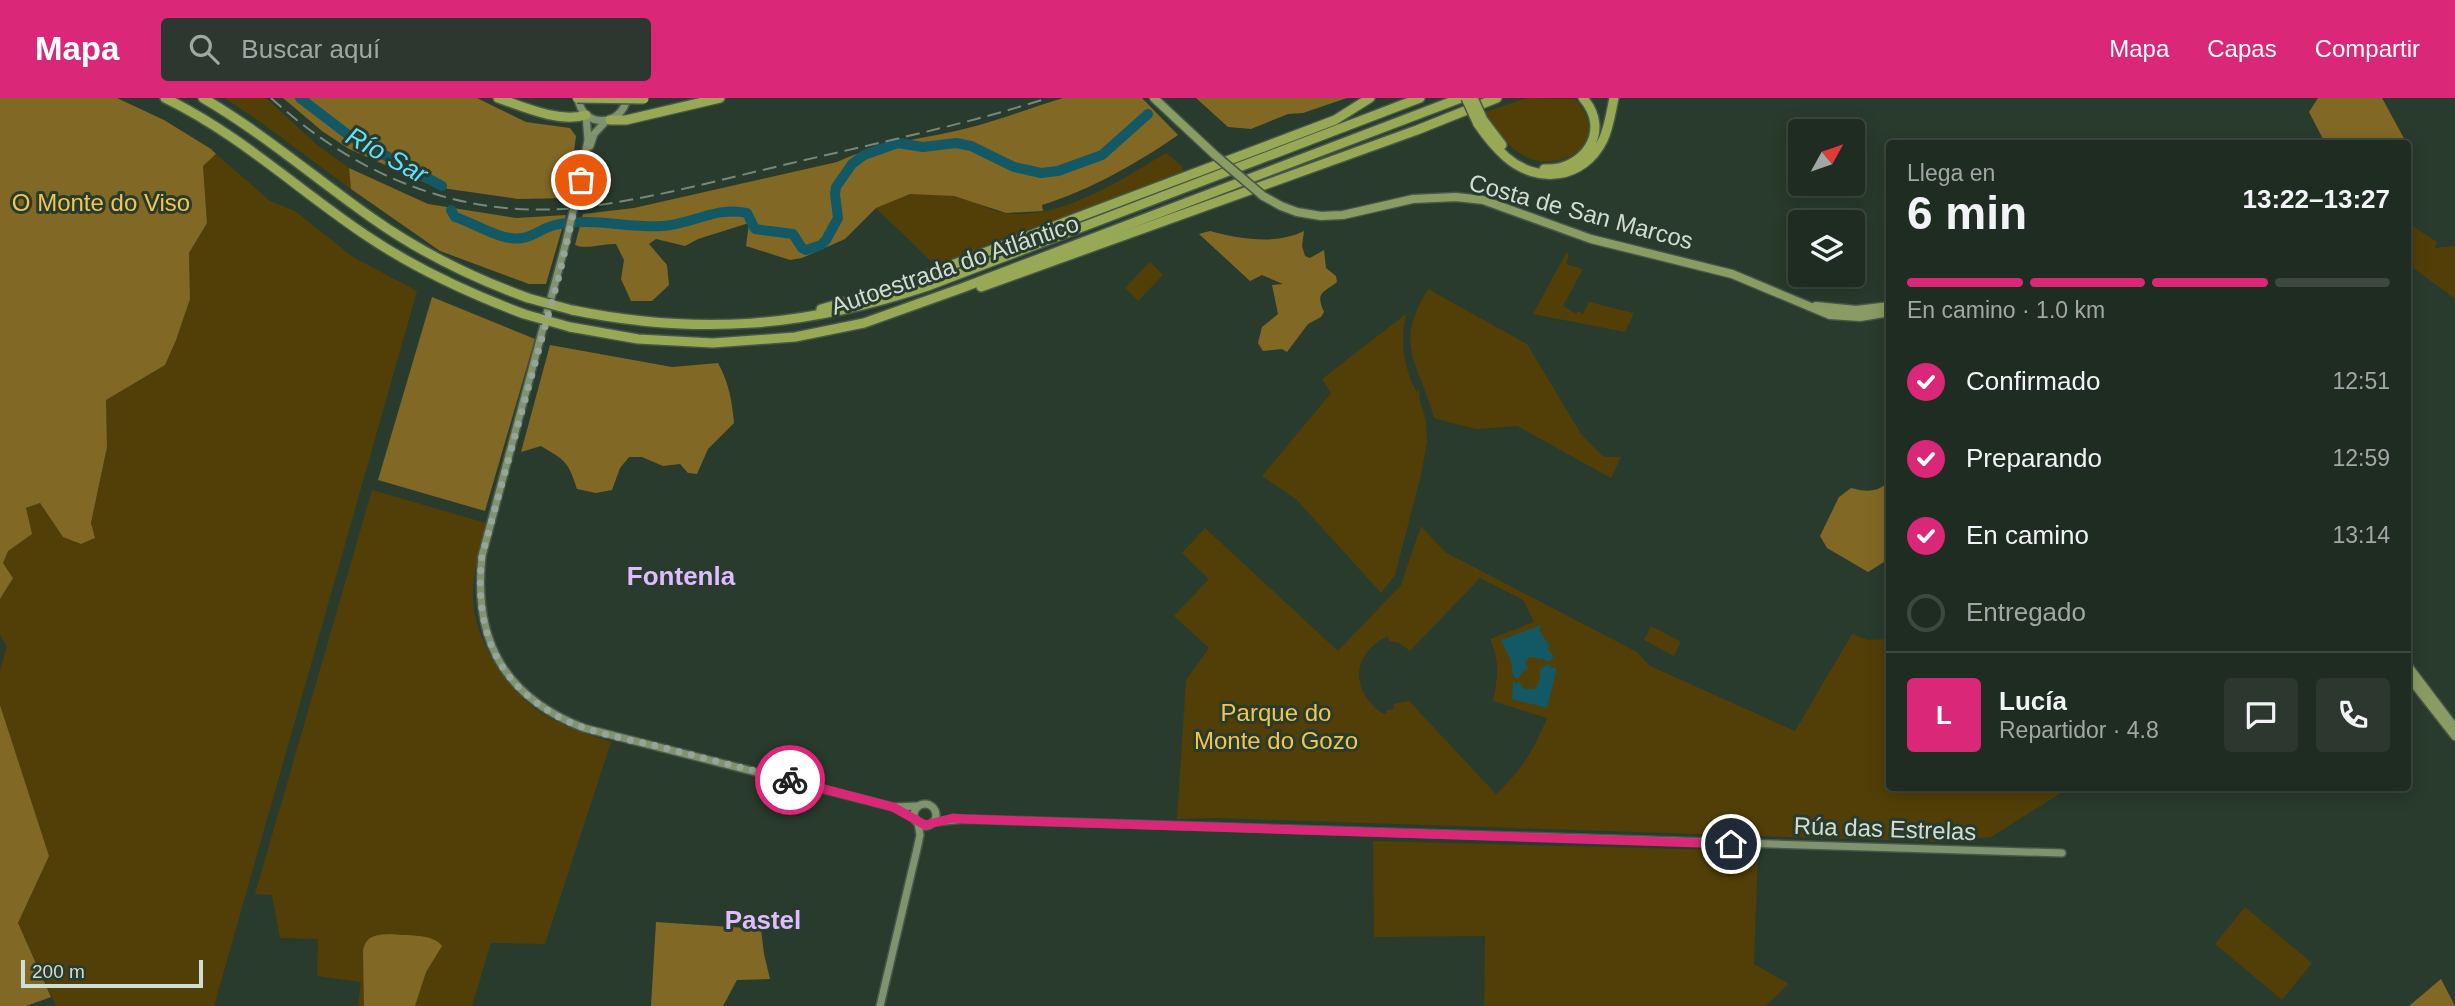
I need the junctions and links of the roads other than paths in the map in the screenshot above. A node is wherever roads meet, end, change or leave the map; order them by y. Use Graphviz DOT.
graph roads {
  1 [pos="165,98"];
  2 [pos="202,98"];
  3 [pos="498,98"];
  4 [pos="578,98"];
  5 [pos="627,98"];
  6 [pos="654,98"];
  7 [pos="720,98"];
  8 [pos="1154,98"];
  9 [pos="1370,98"];
  10 [pos="1420,98"];
  11 [pos="1463,98"];
  12 [pos="1473,98"];
  13 [pos="1497,98"];
  14 [pos="1583,98"];
  15 [pos="1614,98"];
  16 [pos="645,99"];
  17 [pos="586,115"];
  18 [pos="608,121"];
  19 [pos="1480,122"];
  20 [pos="585,159"];
  21 [pos="962,288"];
  22 [pos="1803,303"];
  23 [pos="1886,306"];
  24 [pos="1886,313"];
  25 [pos="790,320"];
  26 [pos="2411,670"];
  27 [pos="2411,680"];
  28 [pos="2426,700"];
  29 [pos="2442,711"];
  30 [pos="2451,727"];
  31 [pos="2455,736"];
  32 [pos="918,806"];
  33 [pos="893,807"];
  34 [pos="935,812"];
  35 [pos="953,818"];
  36 [pos="916,820"];
  37 [pos="930,823"];
  38 [pos="920,835"];
  39 [pos="2062,853"];
  40 [pos="880,1006"];
  1 -- 21 [label="highway, Autoestrada do Atlántico, bridge"];
  2 -- 25 [label="highway, Autoestrada do Atlántico, bridge"];
  3 -- 17 [label="highway"];
  4 -- 16 [label="highway, bridge"];
  4 -- 17 [label="street"];
  5 -- 18 [label="street"];
  6 -- 16 [label="highway"];
  7 -- 18 [label="highway"];
  8 -- 22 [label="main road, Costa de San Marcos, bridge"];
  9 -- 25 [label="highway"];
  10 -- 25 [label="highway, Autoestrada do Atlántico"];
  11 -- 19 [label="highway, bridge"];
  11 -- 21 [label="highway, Autoestrada do Atlántico"];
  12 -- 19 [label="highway, bridge"];
  13 -- 21 [label="highway"];
  14 -- 19 [label="highway"];
  15 -- 19 [label="highway"];
  17 -- 18 [label="street"];
  17 -- 20 [label="street"];
  18 -- 20 [label="street"];
  20 -- 33 [label="street, bridge"];
  22 -- 23 [label="main road, Costa de San Marcos"];
  22 -- 24 [label="main road, Costa de San Marcos"];
  26 -- 29 [label="main road"];
  27 -- 28 [label="main road"];
  28 -- 29 [label="main road"];
  28 -- 30 [label="main road"];
  29 -- 30 [label="main road"];
  30 -- 31 [label="main road"];
  32 -- 33 [label="street"];
  32 -- 34 [label="street"];
  32 -- 36 [label="street"];
  33 -- 36 [label="street"];
  34 -- 35 [label="street, Rúa das Estrelas"];
  34 -- 37 [label="street"];
  35 -- 37 [label="street, Rúa das Estrelas"];
  35 -- 39 [label="street, Rúa das Estrelas"];
  36 -- 37 [label="street"];
  36 -- 38 [label="street"];
  37 -- 38 [label="street"];
  38 -- 40 [label="street"];
}
